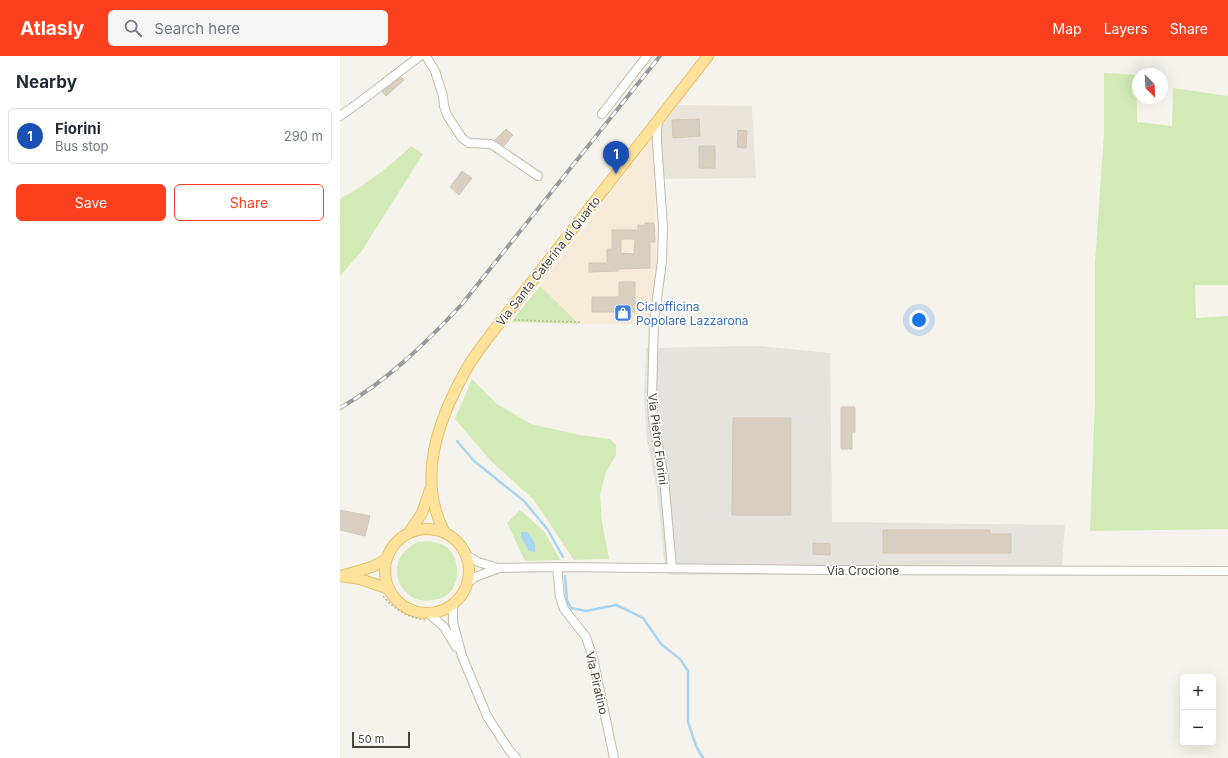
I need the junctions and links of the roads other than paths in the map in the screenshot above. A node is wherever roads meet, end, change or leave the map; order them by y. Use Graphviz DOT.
graph roads {
  1 [pos="420,56"];
  2 [pos="426,56"];
  3 [pos="648,56"];
  4 [pos="708,56"];
  5 [pos="602,114"];
  6 [pos="340,116"];
  7 [pos="659,118"];
  8 [pos="538,176"];
  9 [pos="431,486"];
  10 [pos="445,533"];
  11 [pos="408,534"];
  12 [pos="466,555"];
  13 [pos="387,559"];
  14 [pos="557,567"];
  15 [pos="498,568"];
  16 [pos="672,568"];
  17 [pos="1228,571"];
  18 [pos="340,576"];
  19 [pos="468,583"];
  20 [pos="385,592"];
  21 [pos="453,605"];
  22 [pos="429,617"];
  23 [pos="462,656"];
  24 [pos="516,758"];
  25 [pos="614,758"];
  1 -- 6 [label="street"];
  2 -- 8 [label="street"];
  3 -- 5 [label="street"];
  4 -- 7 [label="main road, Via Santa Caterina di Quarto"];
  7 -- 9 [label="main road, Via Santa Caterina di Quarto"];
  7 -- 16 [label="street, Via Pietro Fiorini"];
  9 -- 10 [label="main road, Via Santa Caterina di Quarto"];
  9 -- 11 [label="main road, Via Santa Caterina di Quarto"];
  10 -- 11 [label="main road"];
  10 -- 12 [label="main road"];
  11 -- 13 [label="main road"];
  12 -- 15 [label="street, Via Crocione"];
  12 -- 19 [label="main road"];
  13 -- 18 [label="main road"];
  13 -- 20 [label="main road"];
  14 -- 15 [label="street, Via Crocione"];
  14 -- 16 [label="street, Via Crocione"];
  14 -- 25 [label="street, Via Piratino"];
  15 -- 19 [label="street, Via Crocione"];
  16 -- 17 [label="street, Via Crocione"];
  18 -- 20 [label="main road"];
  19 -- 21 [label="main road"];
  20 -- 22 [label="main road"];
  21 -- 22 [label="main road"];
  21 -- 23 [label="street"];
  22 -- 23 [label="street"];
  23 -- 24 [label="street"];
}
